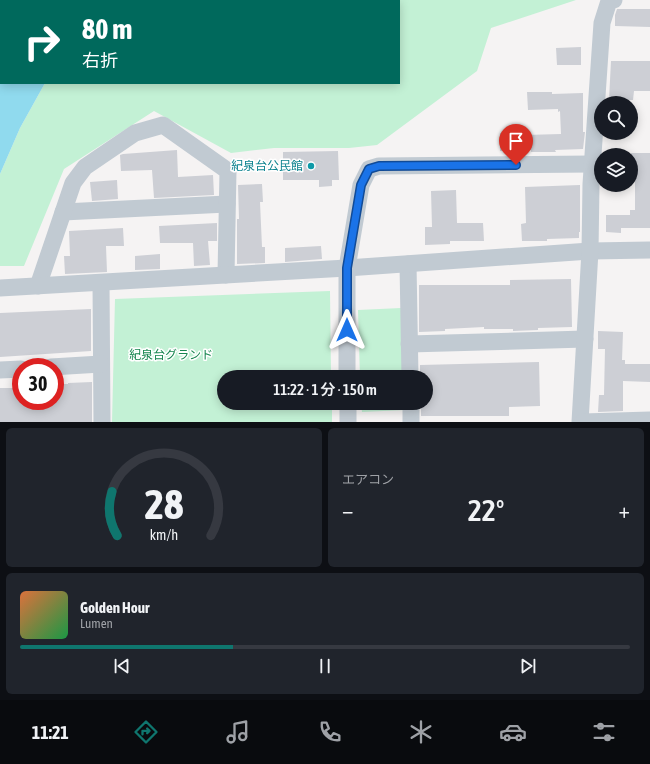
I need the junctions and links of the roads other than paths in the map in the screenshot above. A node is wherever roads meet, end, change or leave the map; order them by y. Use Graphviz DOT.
graph roads {
  1 [pos="614,0"];
  2 [pos="592,164"];
  3 [pos="227,204"];
  4 [pos="63,212"];
  5 [pos="650,250"];
  6 [pos="590,251"];
  7 [pos="408,264"];
  8 [pos="347,268"];
  9 [pos="226,275"];
  10 [pos="101,283"];
  11 [pos="38,286"];
  12 [pos="0,288"];
  13 [pos="585,339"];
  14 [pos="409,344"];
  15 [pos="101,364"];
  16 [pos="64,366"];
  17 [pos="12,369"];
  18 [pos="0,370"];
  19 [pos="348,370"];
  20 [pos="410,370"];
  21 [pos="348,410"];
  22 [pos="411,410"];
  23 [pos="650,420"];
  24 [pos="102,422"];
  25 [pos="348,422"];
  26 [pos="411,422"];
  27 [pos="581,422"];
  1 -- 2 [label="street"];
  2 -- 6 [label="street"];
  2 -- 8 [label="street"];
  3 -- 4 [label="street"];
  3 -- 4 [label="street"];
  3 -- 9 [label="street"];
  4 -- 11 [label="street"];
  5 -- 6 [label="street"];
  6 -- 7 [label="street"];
  6 -- 13 [label="street"];
  7 -- 8 [label="street"];
  7 -- 14 [label="street"];
  8 -- 9 [label="street"];
  8 -- 19 [label="street"];
  9 -- 10 [label="street"];
  10 -- 11 [label="street"];
  10 -- 15 [label="street"];
  11 -- 12 [label="street"];
  13 -- 14 [label="street"];
  13 -- 27 [label="street"];
  14 -- 20 [label="street"];
  15 -- 16 [label="street"];
  15 -- 24 [label="street"];
  17 -- 18 [label="street"];
  21 -- 25 [label="street"];
  22 -- 26 [label="street"];
  23 -- 27 [label="street"];
}
